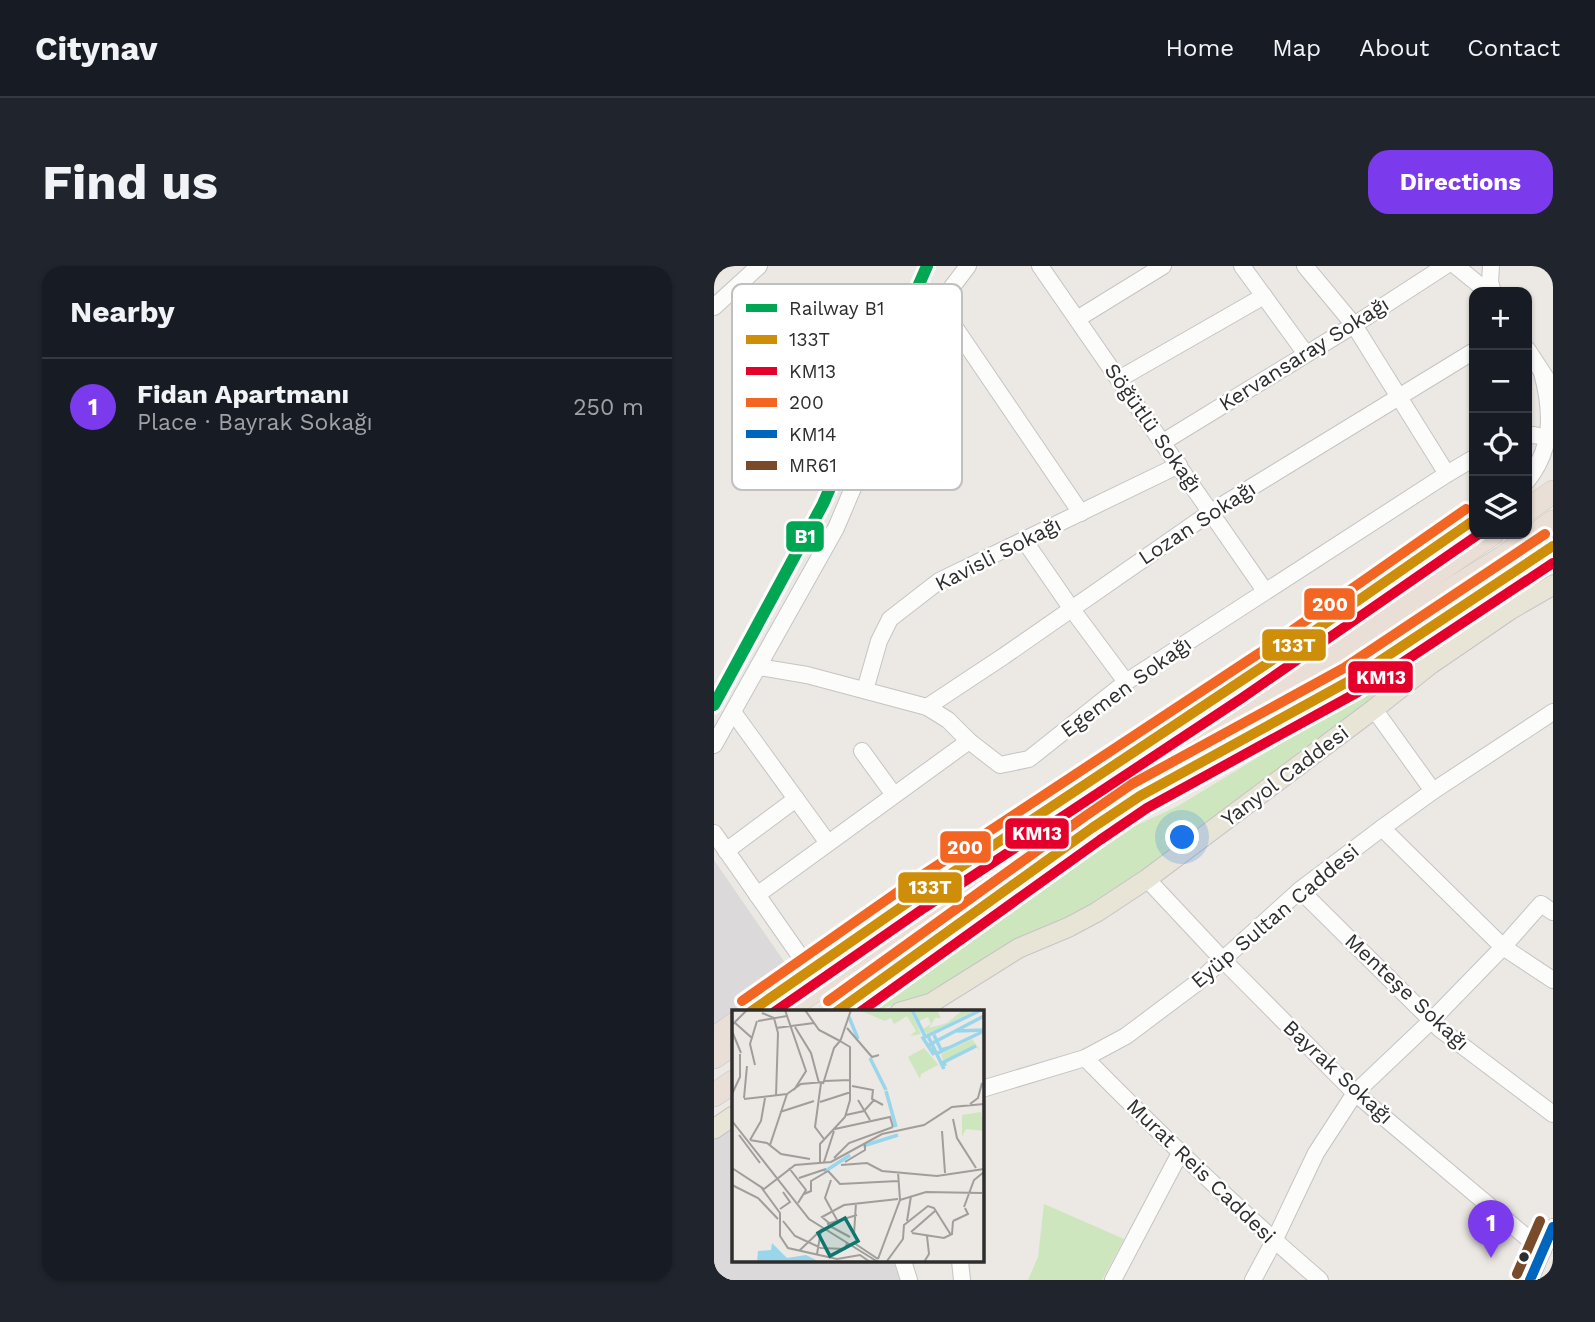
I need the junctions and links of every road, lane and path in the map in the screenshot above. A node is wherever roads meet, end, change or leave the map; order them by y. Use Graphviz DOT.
graph roads {
  1 [pos="759,266"];
  2 [pos="968,266"];
  3 [pos="1040,266"];
  4 [pos="1163,266"];
  5 [pos="1242,266"];
  6 [pos="1305,266"];
  7 [pos="1445,266"];
  8 [pos="1457,266"];
  9 [pos="1491,266"];
  10 [pos="739,284"];
  11 [pos="954,284"];
  12 [pos="1484,287"];
  13 [pos="1490,287"];
  14 [pos="732,291"];
  15 [pos="1264,296"];
  16 [pos="714,307"];
  17 [pos="1077,319"];
  18 [pos="1354,325"];
  19 [pos="962,338"];
  20 [pos="1528,350"];
  21 [pos="1306,354"];
  22 [pos="1469,354"];
  23 [pos="1542,373"];
  24 [pos="1119,379"];
  25 [pos="1553,389"];
  26 [pos="1399,397"];
  27 [pos="1532,435"];
  28 [pos="1549,438"];
  29 [pos="1163,442"];
  30 [pos="1469,461"];
  31 [pos="1179,465"];
  32 [pos="1553,467"];
  33 [pos="1447,474"];
  34 [pos="1532,476"];
  35 [pos="1532,479"];
  36 [pos="852,490"];
  37 [pos="1553,492"];
  38 [pos="1532,507"];
  39 [pos="1211,512"];
  40 [pos="1081,513"];
  41 [pos="1553,522"];
  42 [pos="1469,523"];
  43 [pos="1485,539"];
  44 [pos="1024,540"];
  45 [pos="1553,585"];
  46 [pos="1265,591"];
  47 [pos="1071,608"];
  48 [pos="759,667"];
  49 [pos="1126,682"];
  50 [pos="866,690"];
  51 [pos="927,707"];
  52 [pos="1374,709"];
  53 [pos="733,712"];
  54 [pos="1553,712"];
  55 [pos="969,741"];
  56 [pos="714,745"];
  57 [pos="862,751"];
  58 [pos="1433,791"];
  59 [pos="894,795"];
  60 [pos="796,800"];
  61 [pos="1382,828"];
  62 [pos="714,834"];
  63 [pos="828,843"];
  64 [pos="726,851"];
  65 [pos="1147,879"];
  66 [pos="1300,890"];
  67 [pos="757,895"];
  68 [pos="1553,912"];
  69 [pos="1503,947"];
  70 [pos="1222,959"];
  71 [pos="809,969"];
  72 [pos="1553,980"];
  73 [pos="944,996"];
  74 [pos="753,1010"];
  75 [pos="785,1010"];
  76 [pos="839,1010"];
  77 [pos="908,1010"];
  78 [pos="931,1010"];
  79 [pos="1432,1020"];
  80 [pos="732,1026"];
  81 [pos="714,1039"];
  82 [pos="732,1045"];
  83 [pos="714,1057"];
  84 [pos="1085,1058"];
  85 [pos="732,1083"];
  86 [pos="984,1088"];
  87 [pos="1355,1093"];
  88 [pos="714,1095"];
  89 [pos="1553,1114"];
  90 [pos="732,1117"];
  91 [pos="714,1129"];
  92 [pos="1180,1153"];
  93 [pos="1553,1227"];
  94 [pos="1274,1241"];
  95 [pos="1543,1251"];
  96 [pos="904,1262"];
  97 [pos="960,1262"];
  98 [pos="909,1280"];
  99 [pos="962,1280"];
  100 [pos="1113,1280"];
  101 [pos="1253,1280"];
  102 [pos="1320,1280"];
  103 [pos="1530,1280"];
  1 -- 10 [label="street"];
  2 -- 11 [label="street"];
  3 -- 17 [label="street, Söğütlü Sokağı"];
  4 -- 17 [label="street"];
  5 -- 15 [label="street"];
  6 -- 18 [label="street"];
  7 -- 18 [label="street, Kervansaray Sokağı"];
  8 -- 12 [label="street"];
  9 -- 13 [label="street"];
  14 -- 16 [label="street"];
  15 -- 21 [label="street"];
  15 -- 24 [label="street"];
  17 -- 24 [label="street, Söğütlü Sokağı"];
  18 -- 21 [label="street, Kervansaray Sokağı"];
  18 -- 26 [label="street"];
  19 -- 40 [label="street"];
  20 -- 23 [label="street"];
  21 -- 29 [label="street, Kervansaray Sokağı"];
  22 -- 26 [label="street, Lozan Sokağı"];
  23 -- 25 [label="street"];
  23 -- 28 [label="street"];
  24 -- 29 [label="street, Söğütlü Sokağı"];
  26 -- 33 [label="street"];
  26 -- 39 [label="street, Lozan Sokağı"];
  27 -- 28 [label="street"];
  28 -- 34 [label="street"];
  29 -- 31 [label="street, Söğütlü Sokağı"];
  30 -- 33 [label="street, Egemen Sokağı"];
  31 -- 39 [label="street, Söğütlü Sokağı"];
  31 -- 40 [label="street, Kavisli Sokağı"];
  32 -- 35 [label="street"];
  33 -- 46 [label="street, Egemen Sokağı"];
  36 -- 48 [label="street"];
  37 -- 38 [label="highway"];
  39 -- 46 [label="street, Söğütlü Sokağı"];
  39 -- 47 [label="street, Lozan Sokağı"];
  40 -- 44 [label="street, Kavisli Sokağı"];
  41 -- 76 [label="highway"];
  42 -- 71 [label="street"];
  43 -- 75 [label="highway"];
  44 -- 47 [label="street"];
  44 -- 50 [label="street, Kavisli Sokağı"];
  45 -- 52 [label="main road, Yanyol Caddesi"];
  46 -- 49 [label="street, Egemen Sokağı"];
  47 -- 49 [label="street"];
  47 -- 51 [label="street, Lozan Sokağı"];
  48 -- 50 [label="street, Egemen Sokağı"];
  48 -- 53 [label="street"];
  49 -- 55 [label="street, Egemen Sokağı"];
  50 -- 51 [label="street, Egemen Sokağı"];
  51 -- 55 [label="street, Egemen Sokağı"];
  52 -- 58 [label="street"];
  52 -- 65 [label="main road, Yanyol Caddesi"];
  53 -- 56 [label="street"];
  53 -- 60 [label="street"];
  54 -- 58 [label="street, Eyüp Sultan Caddesi"];
  55 -- 59 [label="street"];
  57 -- 59 [label="street"];
  58 -- 61 [label="street, Eyüp Sultan Caddesi"];
  59 -- 63 [label="street"];
  60 -- 63 [label="street"];
  60 -- 64 [label="street"];
  61 -- 66 [label="street, Eyüp Sultan Caddesi"];
  61 -- 69 [label="street"];
  62 -- 64 [label="street"];
  63 -- 67 [label="street"];
  64 -- 67 [label="street"];
  65 -- 70 [label="street, Bayrak Sokağı"];
  65 -- 73 [label="main road, Yanyol Caddesi"];
  66 -- 70 [label="street, Eyüp Sultan Caddesi"];
  66 -- 79 [label="street, Menteşe Sokağı"];
  67 -- 71 [label="street"];
  68 -- 69 [label="street"];
  69 -- 72 [label="street"];
  69 -- 79 [label="street"];
  70 -- 84 [label="street, Eyüp Sultan Caddesi"];
  70 -- 87 [label="street, Bayrak Sokağı"];
  71 -- 74 [label="highway"];
  73 -- 77 [label="main road, Yanyol Caddesi"];
  73 -- 78 [label="street"];
  79 -- 87 [label="street"];
  79 -- 89 [label="street, Menteşe Sokağı"];
  80 -- 81 [label="highway"];
  82 -- 83 [label="highway"];
  84 -- 86 [label="street, Eyüp Sultan Caddesi"];
  84 -- 92 [label="street, Murat Reis Caddesi"];
  85 -- 88 [label="highway"];
  87 -- 94 [label="street"];
  87 -- 95 [label="street, Bayrak Sokağı"];
  90 -- 91 [label="main road"];
  92 -- 94 [label="street, Murat Reis Caddesi"];
  92 -- 100 [label="street"];
  93 -- 95 [label="street"];
  94 -- 101 [label="street"];
  94 -- 102 [label="street, Murat Reis Caddesi"];
  95 -- 103 [label="street"];
  96 -- 98 [label="street"];
  97 -- 99 [label="street"];
}
